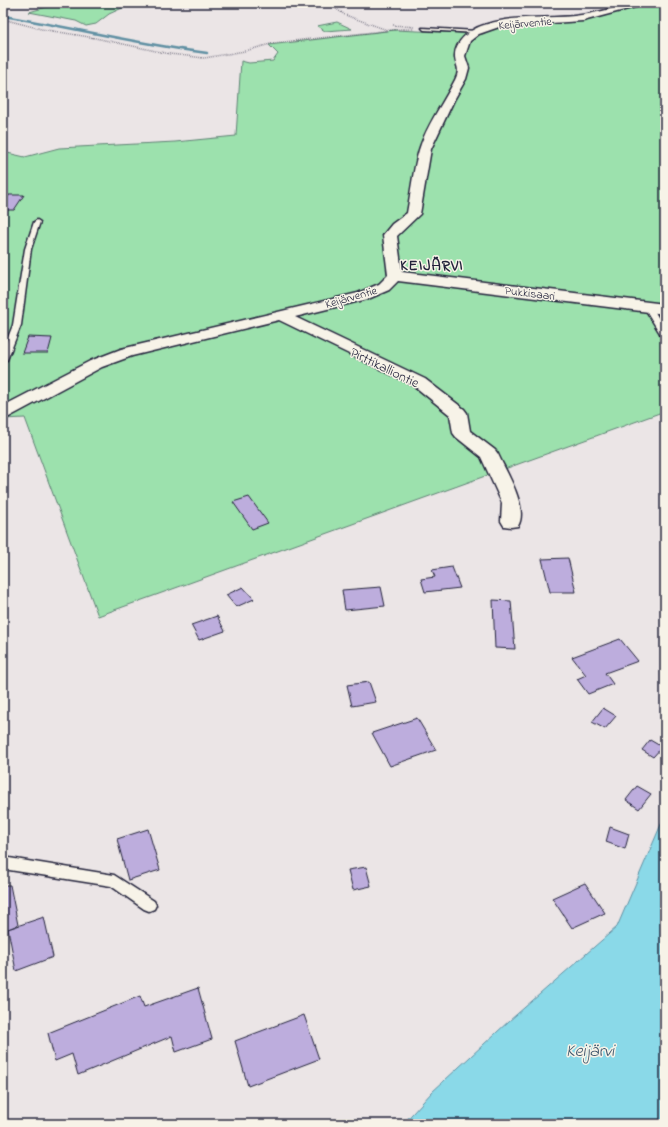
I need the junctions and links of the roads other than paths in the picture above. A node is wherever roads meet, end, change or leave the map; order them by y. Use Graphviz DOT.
graph roads {
  1 [pos="640,3"];
  2 [pos="424,29"];
  3 [pos="477,32"];
  4 [pos="37,222"];
  5 [pos="395,276"];
  6 [pos="648,307"];
  7 [pos="665,309"];
  8 [pos="280,315"];
  9 [pos="665,335"];
  10 [pos="3,360"];
  11 [pos="3,413"];
  12 [pos="511,521"];
  13 [pos="3,863"];
  14 [pos="149,905"];
  1 -- 3 [label="street, Keijärventie"];
  2 -- 3 [label="lane"];
  3 -- 5 [label="street, Keijärventie"];
  4 -- 10 [label="lane"];
  5 -- 6 [label="street, Pukkisaari"];
  5 -- 8 [label="street, Keijärventie"];
  6 -- 7 [label="street, Pukkisaari"];
  6 -- 9 [label="lane"];
  8 -- 11 [label="street, Keijärventie"];
  8 -- 12 [label="street, Pirttikalliontie"];
  13 -- 14 [label="lane"];
}
